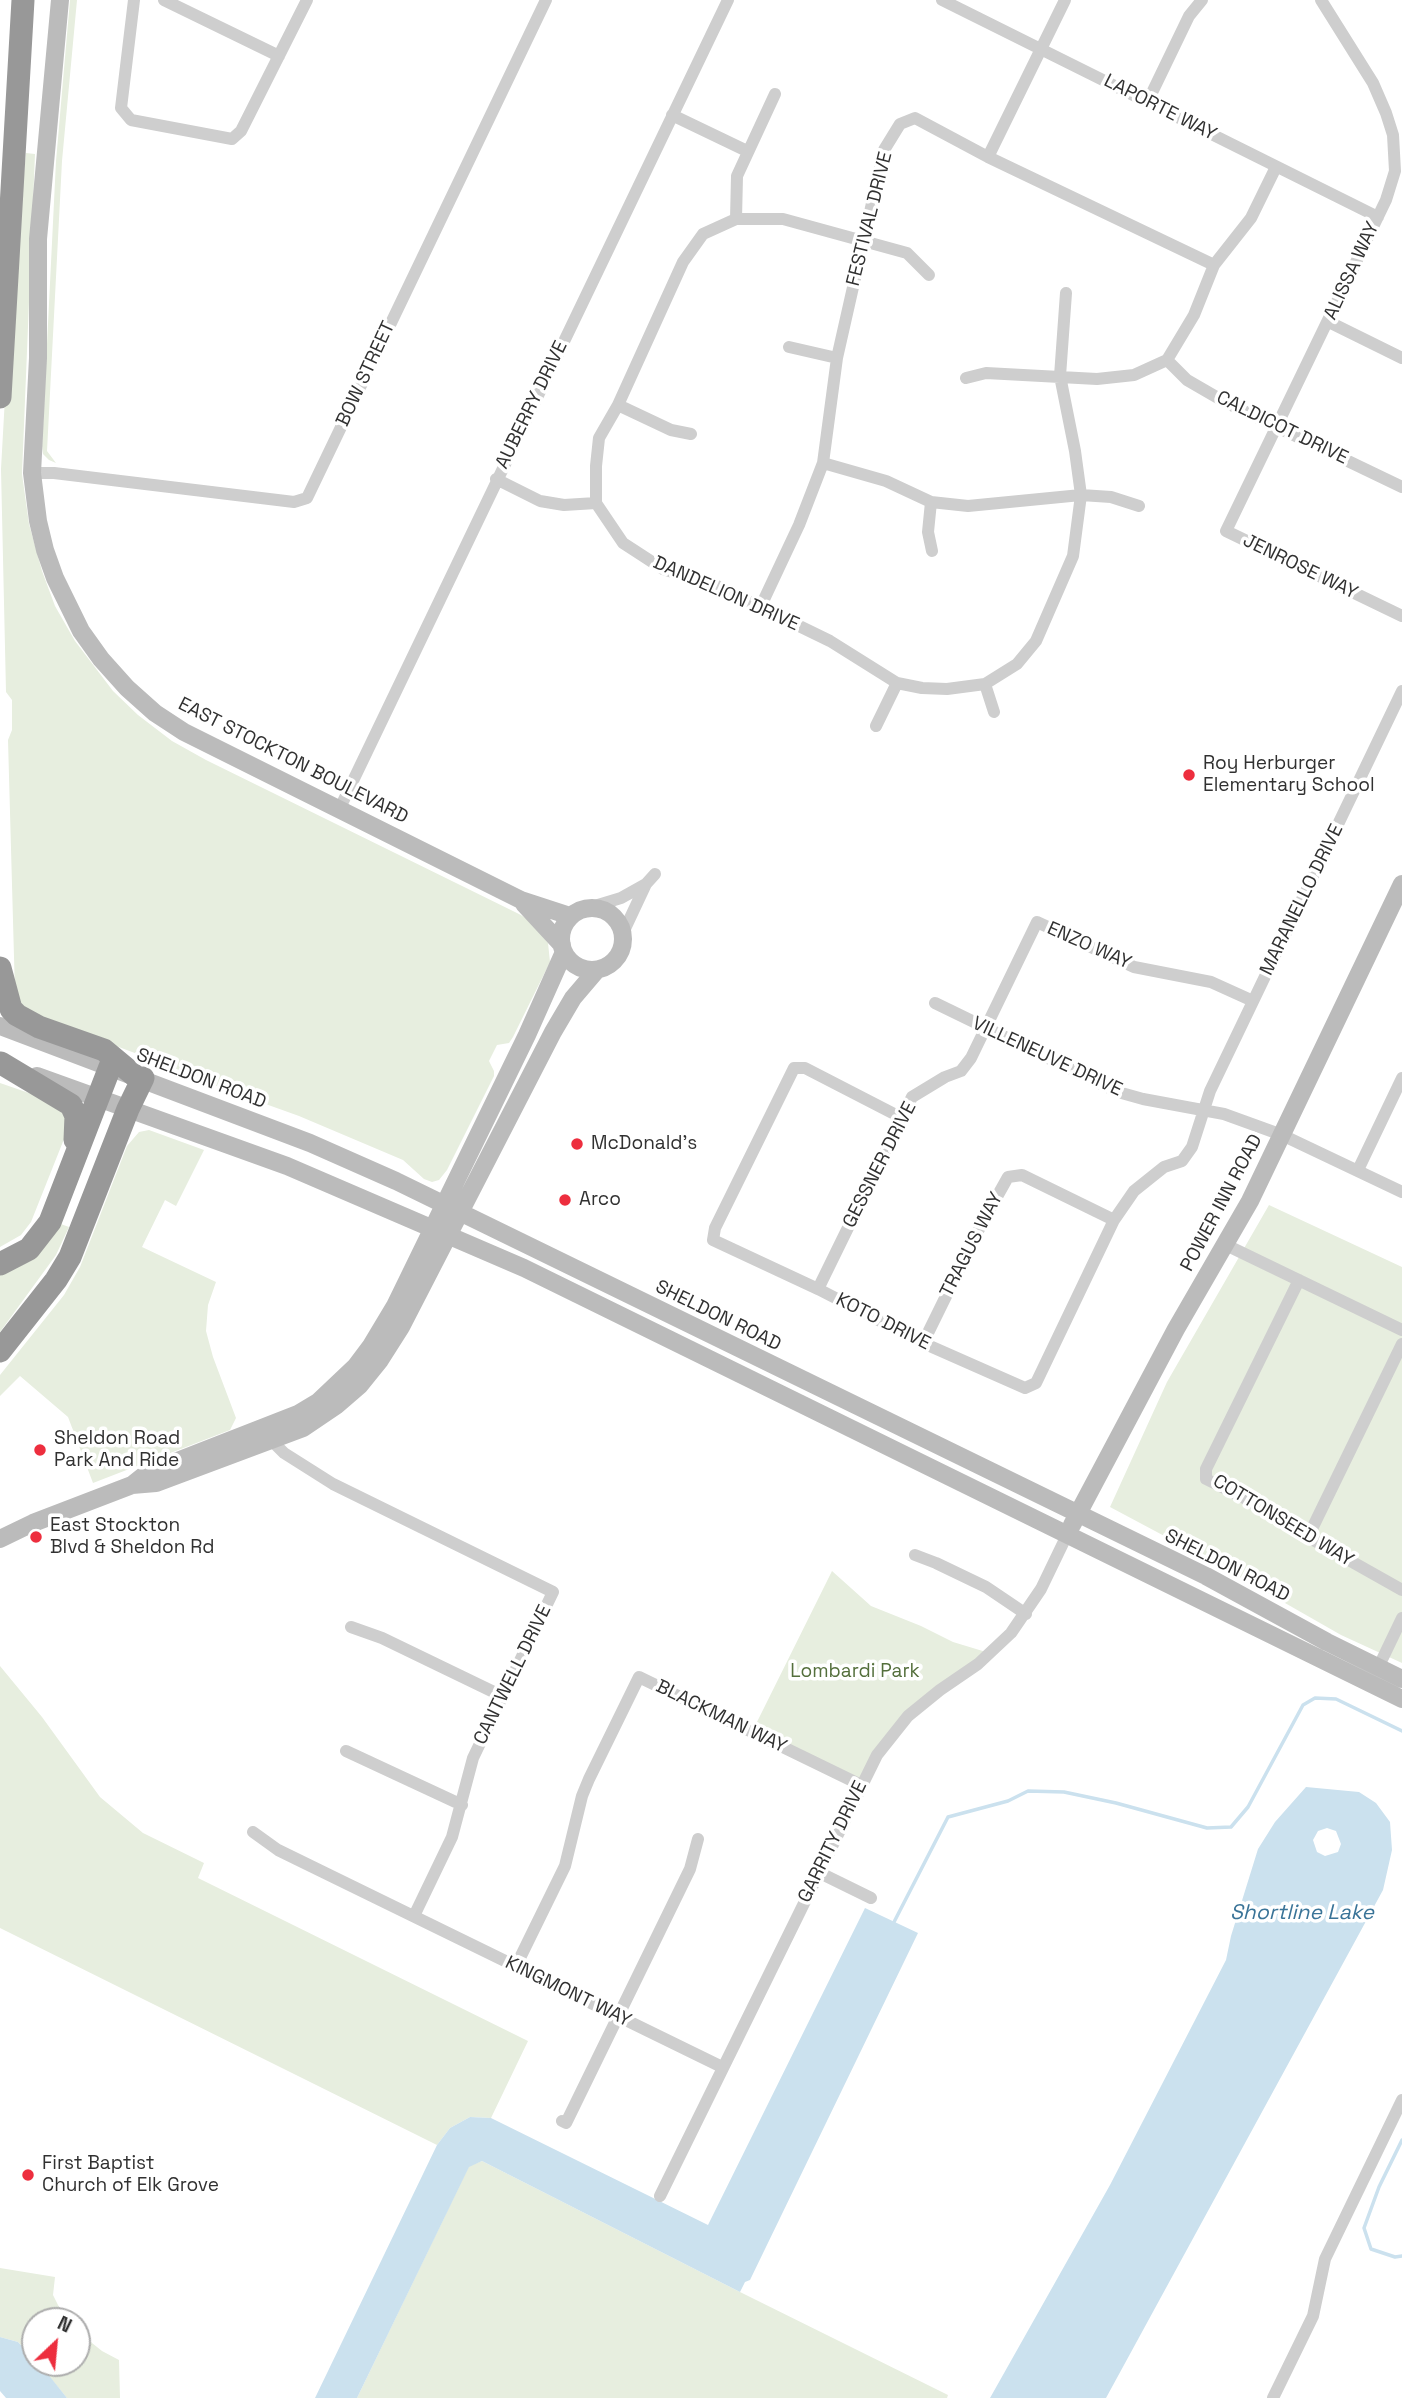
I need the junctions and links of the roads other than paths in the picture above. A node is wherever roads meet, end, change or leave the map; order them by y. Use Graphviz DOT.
graph roads {
  1 [pos="21,0"];
  2 [pos="60,0"];
  3 [pos="134,0"];
  4 [pos="163,0"];
  5 [pos="307,0"];
  6 [pos="546,0"];
  7 [pos="728,0"];
  8 [pos="942,0"];
  9 [pos="1065,0"];
  10 [pos="1202,0"];
  11 [pos="1321,0"];
  12 [pos="1040,50"];
  13 [pos="279,56"];
  14 [pos="775,94"];
  15 [pos="1148,101"];
  16 [pos="672,115"];
  17 [pos="747,151"];
  18 [pos="988,156"];
  19 [pos="0,160"];
  20 [pos="1276,167"];
  21 [pos="1378,217"];
  22 [pos="736,219"];
  23 [pos="864,242"];
  24 [pos="1214,265"];
  25 [pos="929,275"];
  26 [pos="1066,293"];
  27 [pos="1329,322"];
  28 [pos="789,347"];
  29 [pos="837,358"];
  30 [pos="1402,358"];
  31 [pos="1167,360"];
  32 [pos="1060,376"];
  33 [pos="966,378"];
  34 [pos="0,397"];
  35 [pos="618,405"];
  36 [pos="1276,427"];
  37 [pos="691,434"];
  38 [pos="823,463"];
  39 [pos="32,473"];
  40 [pos="496,480"];
  41 [pos="1402,487"];
  42 [pos="1081,495"];
  43 [pos="596,502"];
  44 [pos="931,502"];
  45 [pos="1139,506"];
  46 [pos="932,551"];
  47 [pos="760,608"];
  48 [pos="1402,616"];
  49 [pos="897,683"];
  50 [pos="985,684"];
  51 [pos="1402,691"];
  52 [pos="994,712"];
  53 [pos="876,726"];
  54 [pos="339,810"];
  55 [pos="1402,884"];
  56 [pos="521,900"];
  57 [pos="588,908"];
  58 [pos="570,916"];
  59 [pos="623,933"];
  60 [pos="563,948"];
  61 [pos="0,968"];
  62 [pos="596,971"];
  63 [pos="1253,1001"];
  64 [pos="935,1003"];
  65 [pos="5,1025"];
  66 [pos="986,1028"];
  67 [pos="527,1035"];
  68 [pos="1,1063"];
  69 [pos="110,1067"];
  70 [pos="138,1077"];
  71 [pos="1402,1078"];
  72 [pos="97,1098"];
  73 [pos="128,1109"];
  74 [pos="1205,1109"];
  75 [pos="902,1118"];
  76 [pos="1282,1135"];
  77 [pos="497,1141"];
  78 [pos="73,1161"];
  79 [pos="1358,1170"];
  80 [pos="1402,1192"];
  81 [pos="443,1203"];
  82 [pos="461,1212"];
  83 [pos="1114,1220"];
  84 [pos="432,1227"];
  85 [pos="450,1234"];
  86 [pos="1226,1245"];
  87 [pos="0,1264"];
  88 [pos="1298,1280"];
  89 [pos="818,1289"];
  90 [pos="1402,1330"];
  91 [pos="923,1343"];
  92 [pos="1402,1344"];
  93 [pos="0,1351"];
  94 [pos="266,1435"];
  95 [pos="1077,1515"];
  96 [pos="1067,1535"];
  97 [pos="1308,1537"];
  98 [pos="0,1539"];
  99 [pos="915,1555"];
  100 [pos="1402,1590"];
  101 [pos="1026,1614"];
  102 [pos="1402,1618"];
  103 [pos="351,1627"];
  104 [pos="1378,1668"];
  105 [pos="1402,1679"];
  106 [pos="502,1696"];
  107 [pos="1402,1699"];
  108 [pos="346,1751"];
  109 [pos="861,1785"];
  110 [pos="462,1805"];
  111 [pos="253,1832"];
  112 [pos="698,1839"];
  113 [pos="818,1872"];
  114 [pos="871,1899"];
  115 [pos="414,1916"];
  116 [pos="516,1966"];
  117 [pos="618,2016"];
  118 [pos="722,2067"];
  119 [pos="1402,2100"];
  120 [pos="562,2121"];
  121 [pos="660,2196"];
  122 [pos="1273,2398"];
  1 -- 19 [label="highway"];
  1 -- 34 [label="highway"];
  2 -- 39 [label="main road, EAST STOCKTON BOULEVARD"];
  3 -- 13 [label="street"];
  4 -- 13 [label="street"];
  5 -- 13 [label="street"];
  6 -- 39 [label="street, BOW STREET"];
  7 -- 16 [label="street, AUBERRY DRIVE"];
  8 -- 12 [label="street, LAPORTE WAY"];
  9 -- 12 [label="street"];
  10 -- 15 [label="street"];
  11 -- 21 [label="street, ALISSA WAY"];
  12 -- 15 [label="street, LAPORTE WAY"];
  12 -- 18 [label="street"];
  14 -- 17 [label="street"];
  15 -- 20 [label="street, LAPORTE WAY"];
  16 -- 17 [label="street"];
  16 -- 40 [label="street, AUBERRY DRIVE"];
  17 -- 22 [label="street"];
  18 -- 23 [label="street, FESTIVAL DRIVE"];
  18 -- 24 [label="street, FESTIVAL DRIVE"];
  20 -- 21 [label="street, LAPORTE WAY"];
  20 -- 24 [label="street"];
  21 -- 27 [label="street, ALISSA WAY"];
  22 -- 23 [label="street"];
  22 -- 35 [label="street"];
  23 -- 25 [label="street"];
  23 -- 29 [label="street, FESTIVAL DRIVE"];
  24 -- 31 [label="street"];
  26 -- 32 [label="street, DANDELION DRIVE"];
  27 -- 30 [label="street"];
  27 -- 36 [label="street, ALISSA WAY"];
  28 -- 29 [label="street"];
  29 -- 38 [label="street, FESTIVAL DRIVE"];
  31 -- 32 [label="street"];
  31 -- 36 [label="street, CALDICOT DRIVE"];
  32 -- 33 [label="street"];
  32 -- 42 [label="street, DANDELION DRIVE"];
  35 -- 37 [label="street"];
  35 -- 43 [label="street"];
  36 -- 41 [label="street, CALDICOT DRIVE"];
  36 -- 48 [label="street, JENROSE WAY"];
  38 -- 44 [label="street"];
  38 -- 47 [label="street, FESTIVAL DRIVE"];
  39 -- 54 [label="main road, EAST STOCKTON BOULEVARD"];
  40 -- 43 [label="street"];
  40 -- 54 [label="street, AUBERRY DRIVE"];
  42 -- 44 [label="street"];
  42 -- 45 [label="street"];
  42 -- 50 [label="street, DANDELION DRIVE"];
  43 -- 47 [label="street, DANDELION DRIVE"];
  44 -- 46 [label="street"];
  47 -- 49 [label="street, DANDELION DRIVE"];
  49 -- 50 [label="street, DANDELION DRIVE"];
  49 -- 53 [label="street"];
  50 -- 52 [label="street"];
  51 -- 63 [label="street, MARANELLO DRIVE"];
  54 -- 56 [label="main road, EAST STOCKTON BOULEVARD"];
  55 -- 76 [label="main road, POWER INN ROAD"];
  56 -- 58 [label="main road, EAST STOCKTON BOULEVARD"];
  56 -- 60 [label="main road, EAST STOCKTON BOULEVARD"];
  57 -- 58 [label="main road"];
  57 -- 59 [label="main road"];
  57 -- 59 [label="street"];
  58 -- 60 [label="main road"];
  59 -- 62 [label="main road"];
  60 -- 62 [label="main road"];
  60 -- 67 [label="main road"];
  61 -- 70 [label="highway"];
  62 -- 77 [label="main road"];
  63 -- 66 [label="street, ENZO WAY"];
  63 -- 74 [label="street, MARANELLO DRIVE"];
  64 -- 66 [label="street, VILLENEUVE DRIVE"];
  65 -- 69 [label="main road, SHELDON ROAD"];
  66 -- 74 [label="street, VILLENEUVE DRIVE"];
  66 -- 75 [label="street, GESSNER DRIVE"];
  67 -- 77 [label="main road"];
  67 -- 81 [label="main road"];
  68 -- 72 [label="main road"];
  68 -- 78 [label="highway"];
  69 -- 70 [label="main road, SHELDON ROAD"];
  69 -- 72 [label="highway"];
  70 -- 73 [label="highway"];
  70 -- 81 [label="main road, SHELDON ROAD"];
  71 -- 79 [label="street"];
  72 -- 73 [label="main road"];
  72 -- 78 [label="highway"];
  73 -- 84 [label="main road"];
  73 -- 93 [label="highway"];
  74 -- 76 [label="street, VILLENEUVE DRIVE"];
  74 -- 83 [label="street, KOTO DRIVE"];
  75 -- 89 [label="street, GESSNER DRIVE"];
  75 -- 89 [label="street, KOTO DRIVE"];
  76 -- 79 [label="street, VILLENEUVE DRIVE"];
  76 -- 86 [label="main road, POWER INN ROAD"];
  77 -- 82 [label="main road"];
  78 -- 87 [label="highway"];
  79 -- 80 [label="street, VILLENEUVE DRIVE"];
  81 -- 82 [label="main road, SHELDON ROAD"];
  81 -- 84 [label="main road"];
  82 -- 85 [label="main road"];
  82 -- 95 [label="main road, SHELDON ROAD"];
  83 -- 91 [label="street, TRAGUS WAY"];
  83 -- 91 [label="street, KOTO DRIVE"];
  84 -- 85 [label="main road"];
  84 -- 94 [label="main road"];
  85 -- 94 [label="main road"];
  85 -- 96 [label="main road"];
  86 -- 88 [label="street"];
  86 -- 95 [label="main road, POWER INN ROAD"];
  88 -- 90 [label="street"];
  88 -- 97 [label="street, COTTONSEED WAY"];
  89 -- 91 [label="street, KOTO DRIVE"];
  92 -- 97 [label="street"];
  94 -- 98 [label="main road"];
  94 -- 106 [label="street, CANTWELL DRIVE"];
  95 -- 96 [label="main road, POWER INN ROAD"];
  95 -- 104 [label="main road, SHELDON ROAD"];
  96 -- 101 [label="street, GARRITY DRIVE"];
  96 -- 107 [label="main road"];
  97 -- 100 [label="street, COTTONSEED WAY"];
  99 -- 101 [label="street"];
  101 -- 109 [label="street, GARRITY DRIVE"];
  102 -- 104 [label="street"];
  103 -- 106 [label="street"];
  104 -- 105 [label="main road, SHELDON ROAD"];
  106 -- 110 [label="street, CANTWELL DRIVE"];
  108 -- 110 [label="street"];
  109 -- 113 [label="street, GARRITY DRIVE"];
  109 -- 116 [label="street, BLACKMAN WAY"];
  110 -- 115 [label="street, CANTWELL DRIVE"];
  111 -- 115 [label="street, KINGMONT WAY"];
  112 -- 117 [label="street"];
  113 -- 114 [label="street"];
  113 -- 118 [label="street, GARRITY DRIVE"];
  115 -- 116 [label="street, KINGMONT WAY"];
  116 -- 117 [label="street, KINGMONT WAY"];
  117 -- 118 [label="street, KINGMONT WAY"];
  117 -- 120 [label="street"];
  118 -- 121 [label="street, GARRITY DRIVE"];
  119 -- 122 [label="street"];
}
